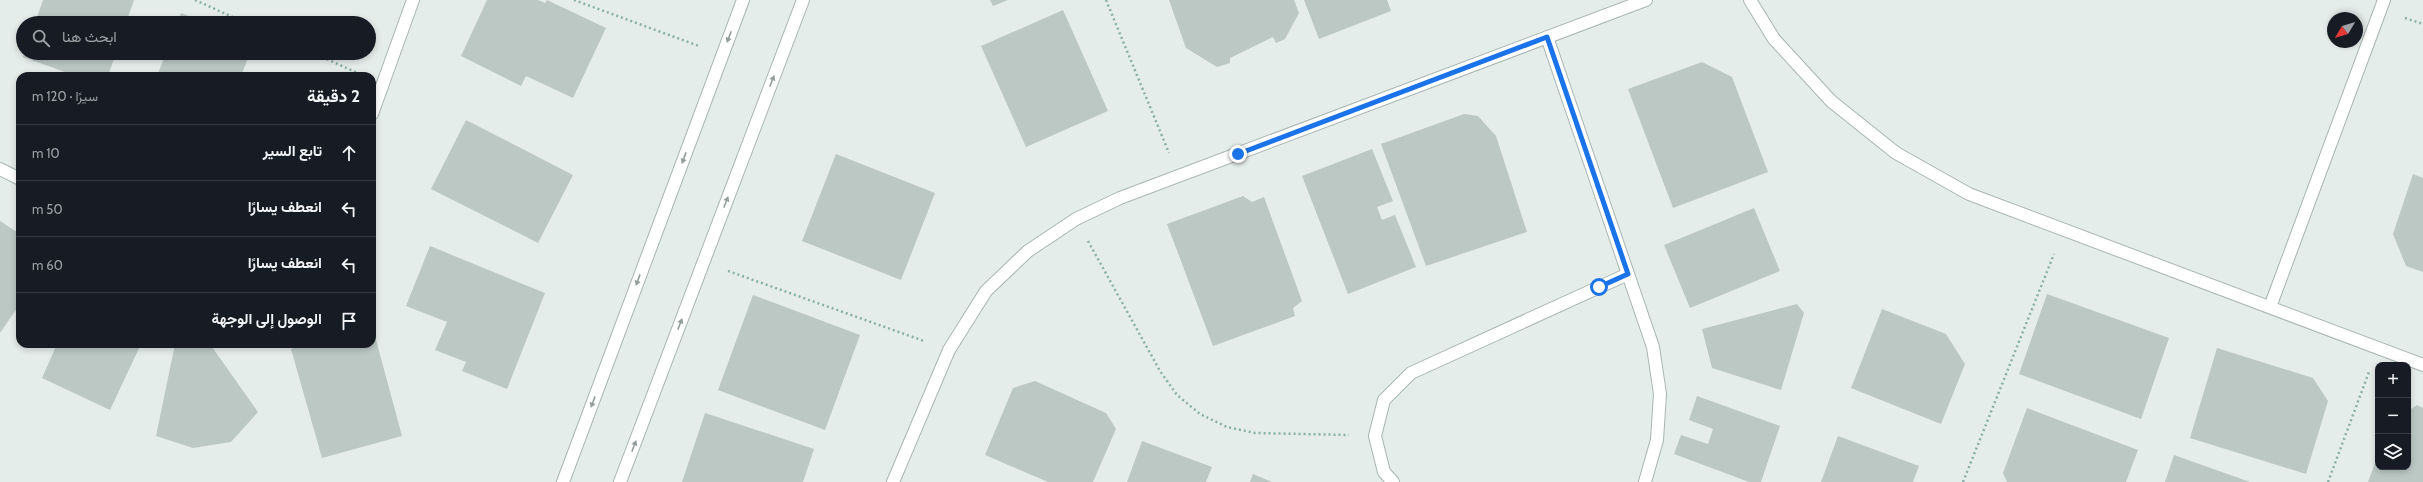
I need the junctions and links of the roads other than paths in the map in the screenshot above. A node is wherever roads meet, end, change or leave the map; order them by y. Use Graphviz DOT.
graph roads {
  1 [pos="413,0"];
  2 [pos="743,0"];
  3 [pos="803,0"];
  4 [pos="1646,0"];
  5 [pos="1750,0"];
  6 [pos="2384,0"];
  7 [pos="1547,37"];
  8 [pos="376,103"];
  9 [pos="0,169"];
  10 [pos="16,177"];
  11 [pos="1628,274"];
  12 [pos="2270,307"];
  13 [pos="2423,364"];
  14 [pos="563,482"];
  15 [pos="620,482"];
  16 [pos="893,482"];
  17 [pos="1393,482"];
  18 [pos="1645,482"];
  1 -- 8 [label="street"];
  2 -- 14 [label="street, one-way"];
  15 -- 3 [label="street, one-way"];
  4 -- 7 [label="street"];
  5 -- 12 [label="street"];
  6 -- 12 [label="street"];
  7 -- 11 [label="street"];
  7 -- 16 [label="street"];
  9 -- 10 [label="street"];
  11 -- 17 [label="street"];
  11 -- 18 [label="street"];
  12 -- 13 [label="street"];
}
